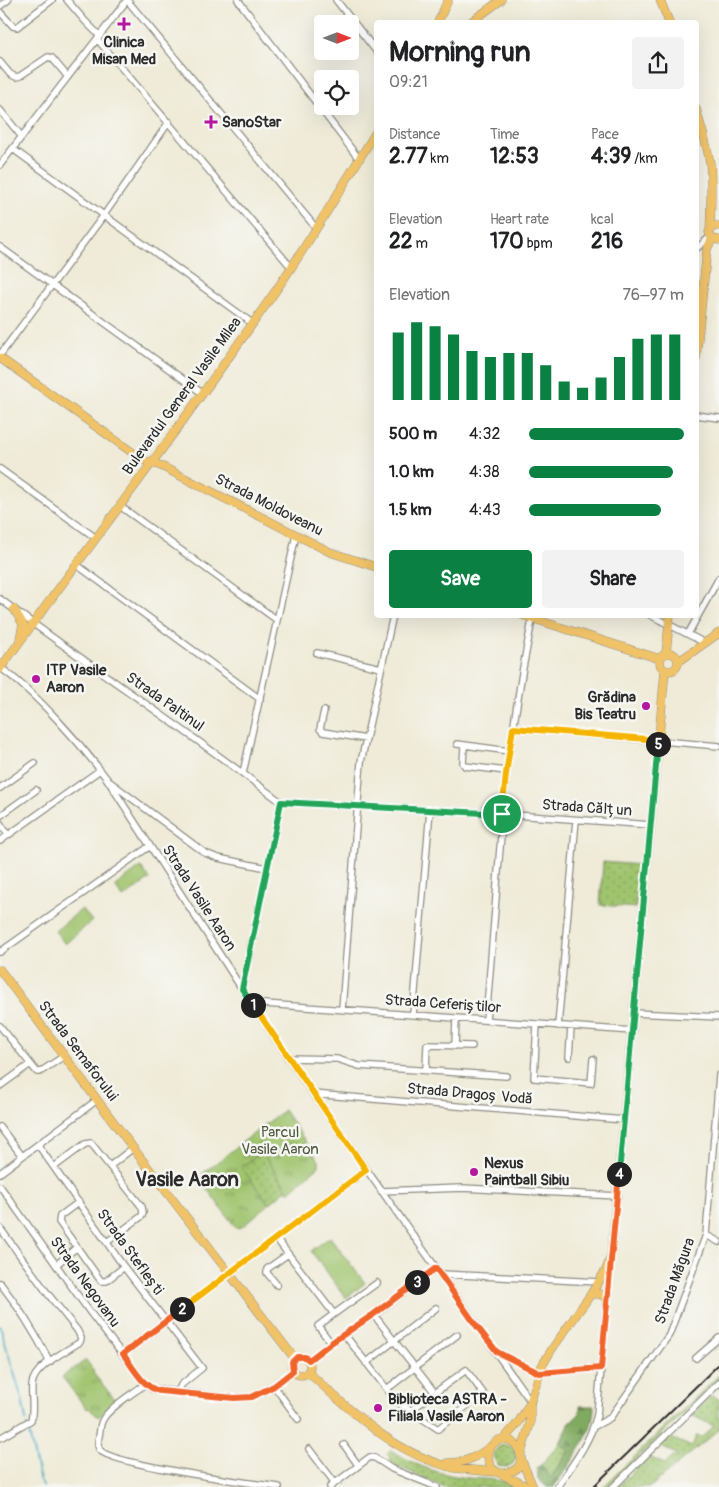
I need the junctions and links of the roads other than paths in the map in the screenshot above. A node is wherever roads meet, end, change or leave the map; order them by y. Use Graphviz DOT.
graph roads {
  1 [pos="8,0"];
  2 [pos="52,0"];
  3 [pos="67,0"];
  4 [pos="127,0"];
  5 [pos="238,0"];
  6 [pos="336,0"];
  7 [pos="448,0"];
  8 [pos="501,0"];
  9 [pos="660,0"];
  10 [pos="0,6"];
  11 [pos="0,12"];
  12 [pos="439,20"];
  13 [pos="473,20"];
  14 [pos="667,20"];
  15 [pos="98,37"];
  16 [pos="374,48"];
  17 [pos="0,62"];
  18 [pos="68,77"];
  19 [pos="0,110"];
  20 [pos="699,119"];
  21 [pos="168,122"];
  22 [pos="374,135"];
  23 [pos="22,137"];
  24 [pos="13,148"];
  25 [pos="359,159"];
  26 [pos="0,165"];
  27 [pos="104,215"];
  28 [pos="719,226"];
  29 [pos="316,228"];
  30 [pos="713,236"];
  31 [pos="0,247"];
  32 [pos="699,248"];
  33 [pos="291,267"];
  34 [pos="52,285"];
  35 [pos="252,323"];
  36 [pos="699,328"];
  37 [pos="0,356"];
  38 [pos="202,393"];
  39 [pos="699,416"];
  40 [pos="719,418"];
  41 [pos="152,463"];
  42 [pos="0,469"];
  43 [pos="120,506"];
  44 [pos="296,535"];
  45 [pos="96,538"];
  46 [pos="76,565"];
  47 [pos="374,566"];
  48 [pos="719,578"];
  49 [pos="0,598"];
  50 [pos="14,609"];
  51 [pos="699,614"];
  52 [pos="392,618"];
  53 [pos="533,618"];
  54 [pos="539,618"];
  55 [pos="656,618"];
  56 [pos="670,618"];
  57 [pos="697,618"];
  58 [pos="277,620"];
  59 [pos="33,624"];
  60 [pos="669,624"];
  61 [pos="719,633"];
  62 [pos="688,634"];
  63 [pos="705,643"];
  64 [pos="17,646"];
  65 [pos="666,653"];
  66 [pos="317,654"];
  67 [pos="660,659"];
  68 [pos="678,662"];
  69 [pos="1,668"];
  70 [pos="381,668"];
  71 [pos="665,671"];
  72 [pos="260,699"];
  73 [pos="324,711"];
  74 [pos="513,728"];
  75 [pos="366,739"];
  76 [pos="659,740"];
  77 [pos="457,744"];
  78 [pos="719,746"];
  79 [pos="464,747"];
  80 [pos="509,751"];
  81 [pos="35,763"];
  82 [pos="100,770"];
  83 [pos="506,771"];
  84 [pos="243,773"];
  85 [pos="107,779"];
  86 [pos="0,788"];
  87 [pos="36,790"];
  88 [pos="281,802"];
  89 [pos="358,806"];
  90 [pos="430,810"];
  91 [pos="502,814"];
  92 [pos="0,816"];
  93 [pos="576,820"];
  94 [pos="0,823"];
  95 [pos="651,825"];
  96 [pos="8,835"];
  97 [pos="0,841"];
  98 [pos="150,846"];
  99 [pos="267,868"];
  100 [pos="0,952"];
  101 [pos="0,970"];
  102 [pos="242,989"];
  103 [pos="251,1003"];
  104 [pos="342,1010"];
  105 [pos="634,1012"];
  106 [pos="413,1015"];
  107 [pos="456,1018"];
  108 [pos="719,1018"];
  109 [pos="486,1020"];
  110 [pos="537,1024"];
  111 [pos="558,1026"];
  112 [pos="571,1026"];
  113 [pos="1,1031"];
  114 [pos="633,1031"];
  115 [pos="455,1046"];
  116 [pos="472,1046"];
  117 [pos="64,1056"];
  118 [pos="569,1057"];
  119 [pos="288,1058"];
  120 [pos="593,1059"];
  121 [pos="29,1065"];
  122 [pos="426,1070"];
  123 [pos="719,1075"];
  124 [pos="506,1076"];
  125 [pos="0,1086"];
  126 [pos="313,1094"];
  127 [pos="97,1100"];
  128 [pos="624,1120"];
  129 [pos="0,1127"];
  130 [pos="38,1145"];
  131 [pos="134,1148"];
  132 [pos="22,1156"];
  133 [pos="110,1166"];
  134 [pos="54,1167"];
  135 [pos="366,1170"];
  136 [pos="0,1173"];
  137 [pos="0,1186"];
  138 [pos="381,1191"];
  139 [pos="618,1196"];
  140 [pos="79,1202"];
  141 [pos="0,1228"];
  142 [pos="706,1235"];
  143 [pos="276,1238"];
  144 [pos="107,1242"];
  145 [pos="719,1242"];
  146 [pos="77,1248"];
  147 [pos="288,1254"];
  148 [pos="611,1256"];
  149 [pos="56,1265"];
  150 [pos="124,1267"];
  151 [pos="436,1268"];
  152 [pos="229,1273"];
  153 [pos="441,1274"];
  154 [pos="377,1282"];
  155 [pos="599,1282"];
  156 [pos="0,1284"];
  157 [pos="276,1285"];
  158 [pos="591,1294"];
  159 [pos="607,1298"];
  160 [pos="436,1308"];
  161 [pos="334,1314"];
  162 [pos="374,1314"];
  163 [pos="166,1322"];
  164 [pos="344,1334"];
  165 [pos="457,1335"];
  166 [pos="719,1338"];
  167 [pos="394,1341"];
  168 [pos="331,1343"];
  169 [pos="497,1352"];
  170 [pos="123,1354"];
  171 [pos="696,1358"];
  172 [pos="295,1359"];
  173 [pos="309,1360"];
  174 [pos="50,1362"];
  175 [pos="366,1363"];
  176 [pos="415,1368"];
  177 [pos="601,1368"];
  178 [pos="293,1371"];
  179 [pos="308,1372"];
  180 [pos="539,1373"];
  181 [pos="719,1383"];
  182 [pos="146,1384"];
  183 [pos="274,1386"];
  184 [pos="386,1389"];
  185 [pos="178,1392"];
  186 [pos="435,1393"];
  187 [pos="531,1402"];
  188 [pos="410,1411"];
  189 [pos="298,1419"];
  190 [pos="595,1426"];
  191 [pos="0,1438"];
  192 [pos="503,1440"];
  193 [pos="344,1445"];
  194 [pos="492,1446"];
  195 [pos="310,1450"];
  196 [pos="521,1456"];
  197 [pos="439,1463"];
  198 [pos="358,1465"];
  199 [pos="500,1472"];
  200 [pos="250,1485"];
  201 [pos="332,1485"];
  202 [pos="522,1485"];
  203 [pos="279,1487"];
  204 [pos="437,1487"];
  205 [pos="533,1487"];
  206 [pos="557,1487"];
  207 [pos="613,1487"];
  1 -- 10 [label="street"];
  2 -- 11 [label="street"];
  3 -- 15 [label="street"];
  4 -- 15 [label="street"];
  4 -- 29 [label="street"];
  5 -- 25 [label="street"];
  6 -- 16 [label="street"];
  7 -- 12 [label="main road"];
  8 -- 13 [label="main road"];
  9 -- 14 [label="main road"];
  15 -- 18 [label="street"];
  15 -- 21 [label="street"];
  17 -- 18 [label="street"];
  18 -- 23 [label="street"];
  19 -- 23 [label="street"];
  20 -- 30 [label="main road"];
  21 -- 27 [label="street"];
  21 -- 33 [label="street"];
  22 -- 25 [label="main road, Bulevardul General Vasile Milea"];
  23 -- 24 [label="street"];
  24 -- 26 [label="street"];
  24 -- 27 [label="street"];
  25 -- 29 [label="main road, Bulevardul General Vasile Milea"];
  27 -- 34 [label="street"];
  27 -- 35 [label="street"];
  28 -- 30 [label="main road"];
  29 -- 33 [label="main road, Bulevardul General Vasile Milea"];
  30 -- 32 [label="street"];
  30 -- 36 [label="main road"];
  31 -- 34 [label="street"];
  33 -- 35 [label="main road, Bulevardul General Vasile Milea"];
  34 -- 37 [label="street"];
  34 -- 38 [label="street"];
  35 -- 38 [label="main road, Bulevardul General Vasile Milea"];
  37 -- 41 [label="main road, Strada Moldoveanu"];
  38 -- 41 [label="main road, Bulevardul General Vasile Milea"];
  39 -- 40 [label="street"];
  41 -- 43 [label="main road, Bulevardul General Vasile Milea"];
  41 -- 44 [label="main road, Strada Moldoveanu"];
  42 -- 45 [label="street"];
  43 -- 45 [label="main road, Bulevardul General Vasile Milea"];
  43 -- 58 [label="street"];
  44 -- 47 [label="main road, Strada Moldoveanu"];
  44 -- 58 [label="street"];
  45 -- 46 [label="main road, Bulevardul General Vasile Milea"];
  46 -- 59 [label="main road, Bulevardul General Vasile Milea"];
  46 -- 72 [label="street"];
  48 -- 51 [label="street"];
  49 -- 50 [label="street, Strada Paltinul"];
  50 -- 59 [label="street, Strada Paltinul"];
  50 -- 64 [label="main road"];
  52 -- 70 [label="street"];
  53 -- 74 [label="street"];
  54 -- 67 [label="main road"];
  55 -- 60 [label="street"];
  56 -- 60 [label="main road"];
  57 -- 62 [label="street"];
  58 -- 72 [label="street"];
  59 -- 64 [label="main road, Bulevardul General Vasile Milea"];
  59 -- 84 [label="street, Strada Paltinul"];
  60 -- 62 [label="street"];
  60 -- 65 [label="main road"];
  61 -- 63 [label="main road"];
  62 -- 63 [label="street"];
  63 -- 68 [label="main road"];
  64 -- 69 [label="main road, Bulevardul General Vasile Milea"];
  65 -- 67 [label="main road"];
  65 -- 68 [label="main road"];
  66 -- 70 [label="street"];
  67 -- 71 [label="main road"];
  68 -- 71 [label="main road"];
  69 -- 82 [label="street, Strada Vasile Aaron"];
  70 -- 75 [label="street"];
  71 -- 76 [label="main road"];
  72 -- 84 [label="street"];
  73 -- 75 [label="street"];
  74 -- 76 [label="street"];
  74 -- 80 [label="street"];
  75 -- 89 [label="street"];
  76 -- 78 [label="street"];
  76 -- 95 [label="main road"];
  77 -- 80 [label="street"];
  79 -- 83 [label="street"];
  80 -- 83 [label="street"];
  81 -- 86 [label="street"];
  82 -- 85 [label="street, Strada Vasile Aaron"];
  82 -- 96 [label="street"];
  83 -- 91 [label="street"];
  84 -- 88 [label="street, Strada Paltinul"];
  85 -- 98 [label="street, Strada Vasile Aaron"];
  85 -- 99 [label="street"];
  87 -- 92 [label="street"];
  88 -- 89 [label="street, Strada Călțun"];
  88 -- 99 [label="street"];
  89 -- 90 [label="street, Strada Călțun"];
  89 -- 104 [label="street"];
  90 -- 91 [label="street, Strada Călțun"];
  90 -- 106 [label="street"];
  91 -- 93 [label="street, Strada Călțun"];
  91 -- 109 [label="street"];
  93 -- 95 [label="street, Strada Călțun"];
  93 -- 111 [label="street"];
  94 -- 96 [label="street"];
  95 -- 105 [label="main road"];
  96 -- 97 [label="street"];
  98 -- 100 [label="street"];
  98 -- 102 [label="street, Strada Vasile Aaron"];
  99 -- 102 [label="street"];
  101 -- 117 [label="main road, Strada Semaforului"];
  102 -- 103 [label="street, Strada Vasile Aaron"];
  103 -- 104 [label="street, Strada Ceferiștilor"];
  103 -- 119 [label="street, Strada Vasile Aaron"];
  104 -- 106 [label="street, Strada Ceferiștilor"];
  105 -- 108 [label="street"];
  105 -- 114 [label="main road"];
  106 -- 107 [label="street, Strada Ceferiștilor"];
  107 -- 109 [label="street, Strada Ceferiștilor"];
  107 -- 115 [label="street"];
  109 -- 110 [label="street, Strada Ceferiștilor"];
  110 -- 111 [label="street, Strada Ceferiștilor"];
  110 -- 120 [label="street"];
  111 -- 112 [label="street, Strada Ceferiștilor"];
  112 -- 114 [label="street, Strada Ceferiștilor"];
  112 -- 118 [label="street"];
  113 -- 121 [label="street"];
  114 -- 128 [label="main road"];
  115 -- 116 [label="street"];
  115 -- 122 [label="street"];
  117 -- 121 [label="street"];
  117 -- 127 [label="main road, Strada Semaforului"];
  119 -- 122 [label="street"];
  119 -- 126 [label="street, Strada Vasile Aaron"];
  121 -- 125 [label="street"];
  122 -- 124 [label="street"];
  123 -- 142 [label="street, Strada Măgura"];
  126 -- 128 [label="street, Strada Dragoș Vodă"];
  126 -- 135 [label="street, Strada Vasile Aaron"];
  127 -- 130 [label="street"];
  127 -- 131 [label="main road, Strada Semaforului"];
  128 -- 139 [label="main road"];
  129 -- 132 [label="street"];
  130 -- 132 [label="street"];
  130 -- 134 [label="street, Strada Steflești"];
  131 -- 133 [label="street"];
  131 -- 152 [label="main road, Strada Semaforului"];
  132 -- 136 [label="street"];
  133 -- 134 [label="street"];
  133 -- 144 [label="street"];
  134 -- 140 [label="street, Strada Steflești"];
  135 -- 138 [label="street, Strada Vasile Aaron"];
  135 -- 143 [label="street"];
  137 -- 149 [label="street, Strada Negovanu"];
  138 -- 139 [label="street"];
  138 -- 151 [label="street, Strada Vasile Aaron"];
  139 -- 148 [label="main road"];
  140 -- 144 [label="street, Strada Steflești"];
  140 -- 146 [label="street"];
  141 -- 174 [label="street"];
  142 -- 145 [label="street"];
  142 -- 190 [label="street, Strada Măgura"];
  143 -- 147 [label="street"];
  143 -- 152 [label="street"];
  144 -- 150 [label="street, Strada Steflești"];
  146 -- 149 [label="street"];
  146 -- 150 [label="street"];
  147 -- 157 [label="street"];
  147 -- 161 [label="street"];
  148 -- 155 [label="main road"];
  148 -- 159 [label="street"];
  149 -- 170 [label="street, Strada Negovanu"];
  150 -- 163 [label="street, Strada Steflești"];
  151 -- 153 [label="street, Strada Vasile Aaron"];
  151 -- 162 [label="street"];
  152 -- 163 [label="street"];
  152 -- 172 [label="main road, Strada Semaforului"];
  153 -- 155 [label="street"];
  153 -- 169 [label="street, Strada Vasile Aaron"];
  154 -- 161 [label="street"];
  155 -- 158 [label="main road"];
  156 -- 174 [label="street"];
  158 -- 159 [label="main road"];
  158 -- 180 [label="main road"];
  159 -- 177 [label="street"];
  160 -- 167 [label="street"];
  161 -- 168 [label="street"];
  162 -- 164 [label="street"];
  162 -- 167 [label="street"];
  163 -- 170 [label="street"];
  163 -- 185 [label="street, Strada Steflești"];
  164 -- 168 [label="street"];
  164 -- 175 [label="street"];
  165 -- 176 [label="street"];
  166 -- 171 [label="street"];
  167 -- 175 [label="street"];
  167 -- 176 [label="street"];
  168 -- 173 [label="street"];
  169 -- 180 [label="street, Strada Vasile Aaron"];
  169 -- 187 [label="street, Strada Vasile Aaron"];
  170 -- 182 [label="street, Strada Negovanu"];
  172 -- 173 [label="main road"];
  172 -- 178 [label="main road"];
  173 -- 179 [label="main road"];
  174 -- 191 [label="street"];
  175 -- 184 [label="street"];
  176 -- 184 [label="street"];
  176 -- 186 [label="street"];
  177 -- 180 [label="street"];
  177 -- 190 [label="street"];
  178 -- 179 [label="main road"];
  178 -- 183 [label="street"];
  179 -- 197 [label="main road"];
  180 -- 187 [label="main road"];
  181 -- 207 [label="street"];
  182 -- 185 [label="street"];
  182 -- 200 [label="street"];
  183 -- 185 [label="street"];
  183 -- 189 [label="street"];
  184 -- 188 [label="street"];
  186 -- 188 [label="street"];
  186 -- 188 [label="street"];
  187 -- 192 [label="main road"];
  187 -- 196 [label="main road"];
  190 -- 206 [label="street, Strada Măgura"];
  192 -- 194 [label="main road"];
  192 -- 196 [label="main road"];
  193 -- 198 [label="street"];
  194 -- 197 [label="main road"];
  194 -- 199 [label="main road"];
  195 -- 201 [label="street"];
  196 -- 199 [label="main road"];
  196 -- 205 [label="main road"];
  197 -- 199 [label="main road"];
  198 -- 201 [label="street"];
  198 -- 204 [label="street"];
  199 -- 202 [label="main road"];
  200 -- 203 [label="street"];
}
